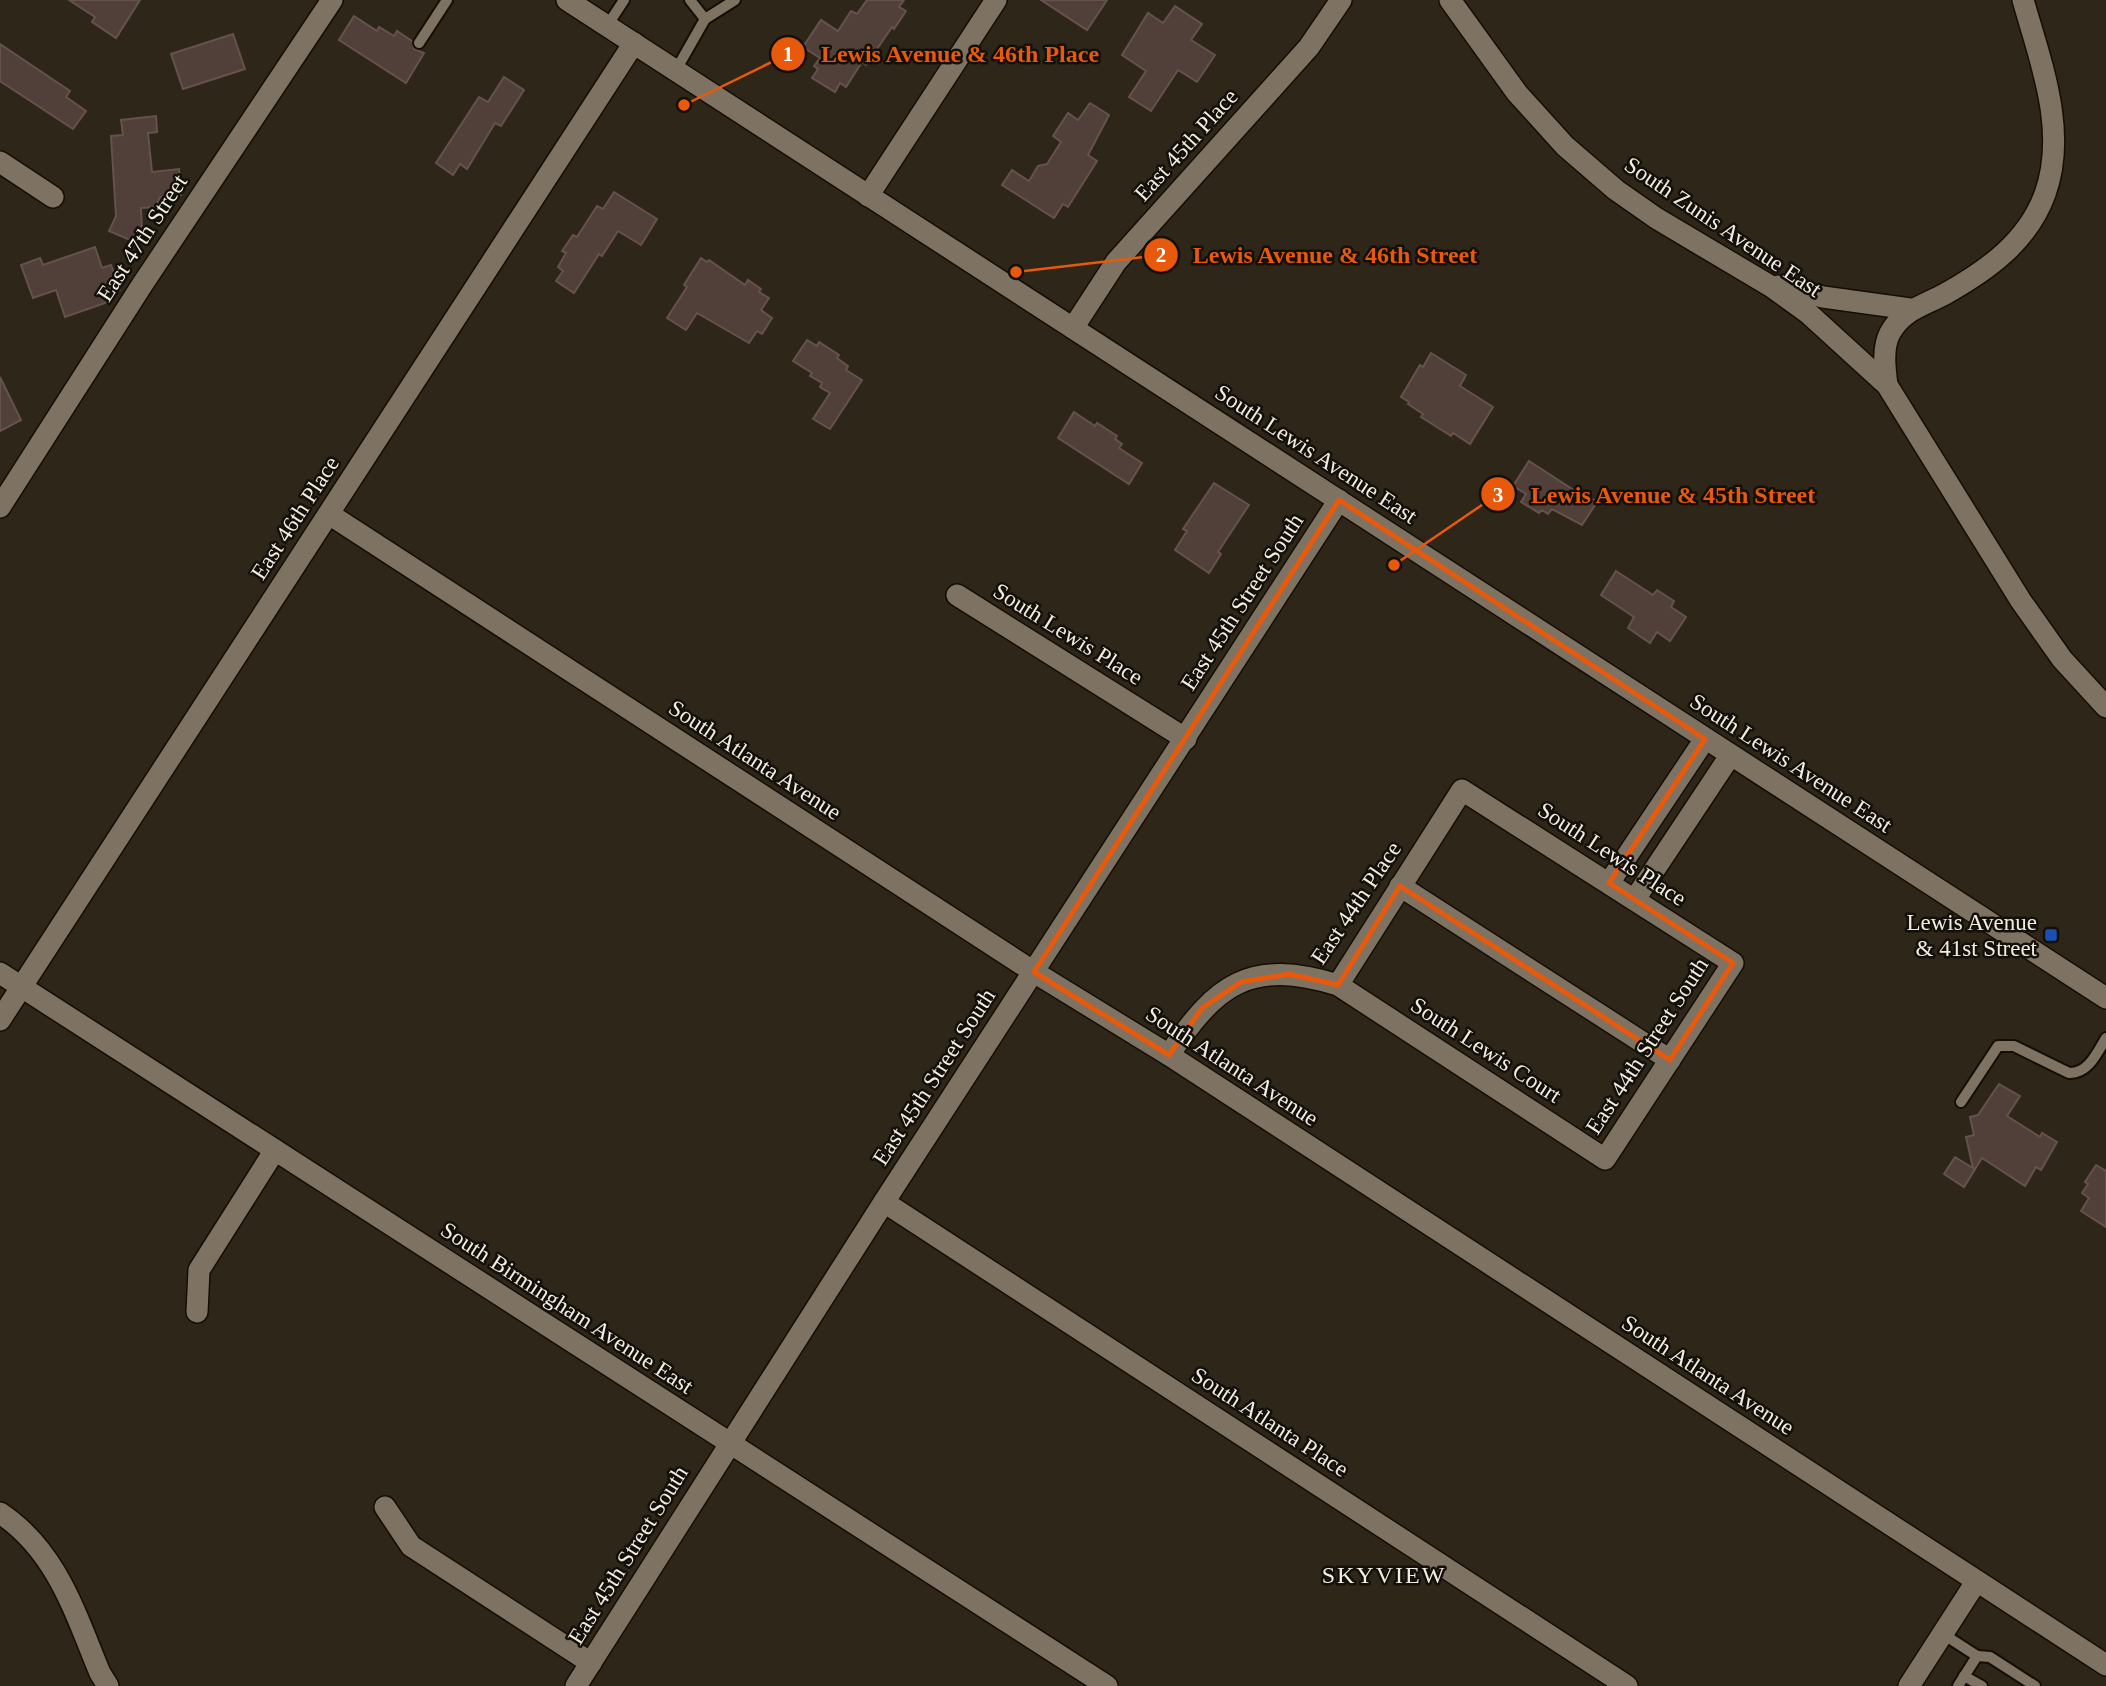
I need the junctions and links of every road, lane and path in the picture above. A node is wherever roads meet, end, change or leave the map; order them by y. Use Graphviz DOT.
graph roads {
  1 [pos="332,0"];
  2 [pos="447,0"];
  3 [pos="567,0"];
  4 [pos="624,0"];
  5 [pos="690,0"];
  6 [pos="735,0"];
  7 [pos="996,0"];
  8 [pos="1341,0"];
  9 [pos="1450,0"];
  10 [pos="2022,0"];
  11 [pos="705,19"];
  12 [pos="607,26"];
  13 [pos="419,43"];
  14 [pos="634,43"];
  15 [pos="676,71"];
  16 [pos="0,162"];
  17 [pos="869,196"];
  18 [pos="53,197"];
  19 [pos="1763,281"];
  20 [pos="1910,309"];
  21 [pos="1073,328"];
  22 [pos="1887,386"];
  23 [pos="1339,500"];
  24 [pos="0,507"];
  25 [pos="329,514"];
  26 [pos="957,595"];
  27 [pos="2106,706"];
  28 [pos="1186,738"];
  29 [pos="1705,739"];
  30 [pos="1730,756"];
  31 [pos="1462,790"];
  32 [pos="1667,823"];
  33 [pos="1609,883"];
  34 [pos="1400,886"];
  35 [pos="1635,899"];
  36 [pos="1733,963"];
  37 [pos="1034,972"];
  38 [pos="0,973"];
  39 [pos="1338,985"];
  40 [pos="21,987"];
  41 [pos="2106,998"];
  42 [pos="0,1020"];
  43 [pos="2106,1038"];
  44 [pos="1168,1055"];
  45 [pos="1670,1060"];
  46 [pos="1961,1102"];
  47 [pos="275,1150"];
  48 [pos="1605,1158"];
  49 [pos="884,1202"];
  50 [pos="197,1312"];
  51 [pos="730,1444"];
  52 [pos="385,1507"];
  53 [pos="0,1513"];
  54 [pos="1976,1582"];
  55 [pos="1942,1634"];
  56 [pos="1977,1656"];
  57 [pos="591,1663"];
  58 [pos="2106,1665"];
  59 [pos="1961,1681"];
  60 [pos="108,1686"];
  61 [pos="576,1686"];
  62 [pos="1107,1686"];
  63 [pos="1627,1686"];
  64 [pos="1909,1686"];
  65 [pos="1982,1686"];
  66 [pos="2035,1686"];
  1 -- 24 [label="street, East 47th Street"];
  2 -- 13 [label="lane"];
  3 -- 12 [label="street, South Lewis Avenue East"];
  4 -- 12 [label="lane"];
  5 -- 11 [label="lane"];
  6 -- 11 [label="lane"];
  7 -- 17 [label="street"];
  8 -- 21 [label="street, East 45th Place"];
  9 -- 19 [label="street, South Zunis Avenue East"];
  10 -- 20 [label="street"];
  11 -- 15 [label="lane"];
  12 -- 14 [label="street, South Lewis Avenue East"];
  14 -- 15 [label="street, South Lewis Avenue East"];
  14 -- 25 [label="street, East 46th Place"];
  15 -- 17 [label="street, South Lewis Avenue East"];
  16 -- 18 [label="street"];
  17 -- 21 [label="street, South Lewis Avenue East"];
  19 -- 20 [label="street"];
  19 -- 22 [label="street, South Zunis Avenue East"];
  20 -- 22 [label="street"];
  21 -- 23 [label="street, South Lewis Avenue East"];
  22 -- 27 [label="street, South Zunis Avenue East"];
  23 -- 28 [label="street, East 45th Street South"];
  23 -- 29 [label="street, South Lewis Avenue East"];
  25 -- 37 [label="street, South Atlanta Avenue"];
  25 -- 40 [label="street, East 46th Place"];
  26 -- 28 [label="street, South Lewis Place"];
  28 -- 37 [label="street, East 45th Street South"];
  29 -- 30 [label="street, South Lewis Avenue East"];
  29 -- 32 [label="street"];
  30 -- 32 [label="street"];
  30 -- 41 [label="street, South Lewis Avenue East"];
  31 -- 33 [label="street, South Lewis Place"];
  31 -- 34 [label="street, East 44th Place"];
  32 -- 33 [label="street"];
  32 -- 35 [label="street"];
  33 -- 35 [label="street, South Lewis Place"];
  34 -- 39 [label="street, East 44th Place"];
  34 -- 45 [label="street"];
  35 -- 36 [label="street, South Lewis Place"];
  36 -- 45 [label="street, East 44th Street South"];
  37 -- 44 [label="street, South Atlanta Avenue"];
  37 -- 49 [label="street, East 45th Street South"];
  38 -- 40 [label="street, South Birmingham Avenue East"];
  39 -- 44 [label="street, East 44th Place"];
  39 -- 48 [label="street, South Lewis Court"];
  40 -- 42 [label="street, East 46th Place"];
  40 -- 47 [label="street, South Birmingham Avenue East"];
  43 -- 46 [label="lane"];
  44 -- 54 [label="street, South Atlanta Avenue"];
  45 -- 48 [label="street, East 44th Street South"];
  47 -- 50 [label="street"];
  47 -- 51 [label="street, South Birmingham Avenue East"];
  49 -- 51 [label="street, East 45th Street South"];
  49 -- 63 [label="street, South Atlanta Place"];
  51 -- 57 [label="street, East 45th Street South"];
  51 -- 62 [label="street, South Birmingham Avenue East"];
  52 -- 57 [label="street"];
  53 -- 60 [label="street"];
  54 -- 55 [label="street"];
  54 -- 58 [label="street, South Atlanta Avenue"];
  55 -- 56 [label="lane"];
  55 -- 64 [label="street"];
  56 -- 59 [label="lane"];
  56 -- 66 [label="lane"];
  57 -- 61 [label="street, East 45th Street South"];
  59 -- 65 [label="lane"];
}
